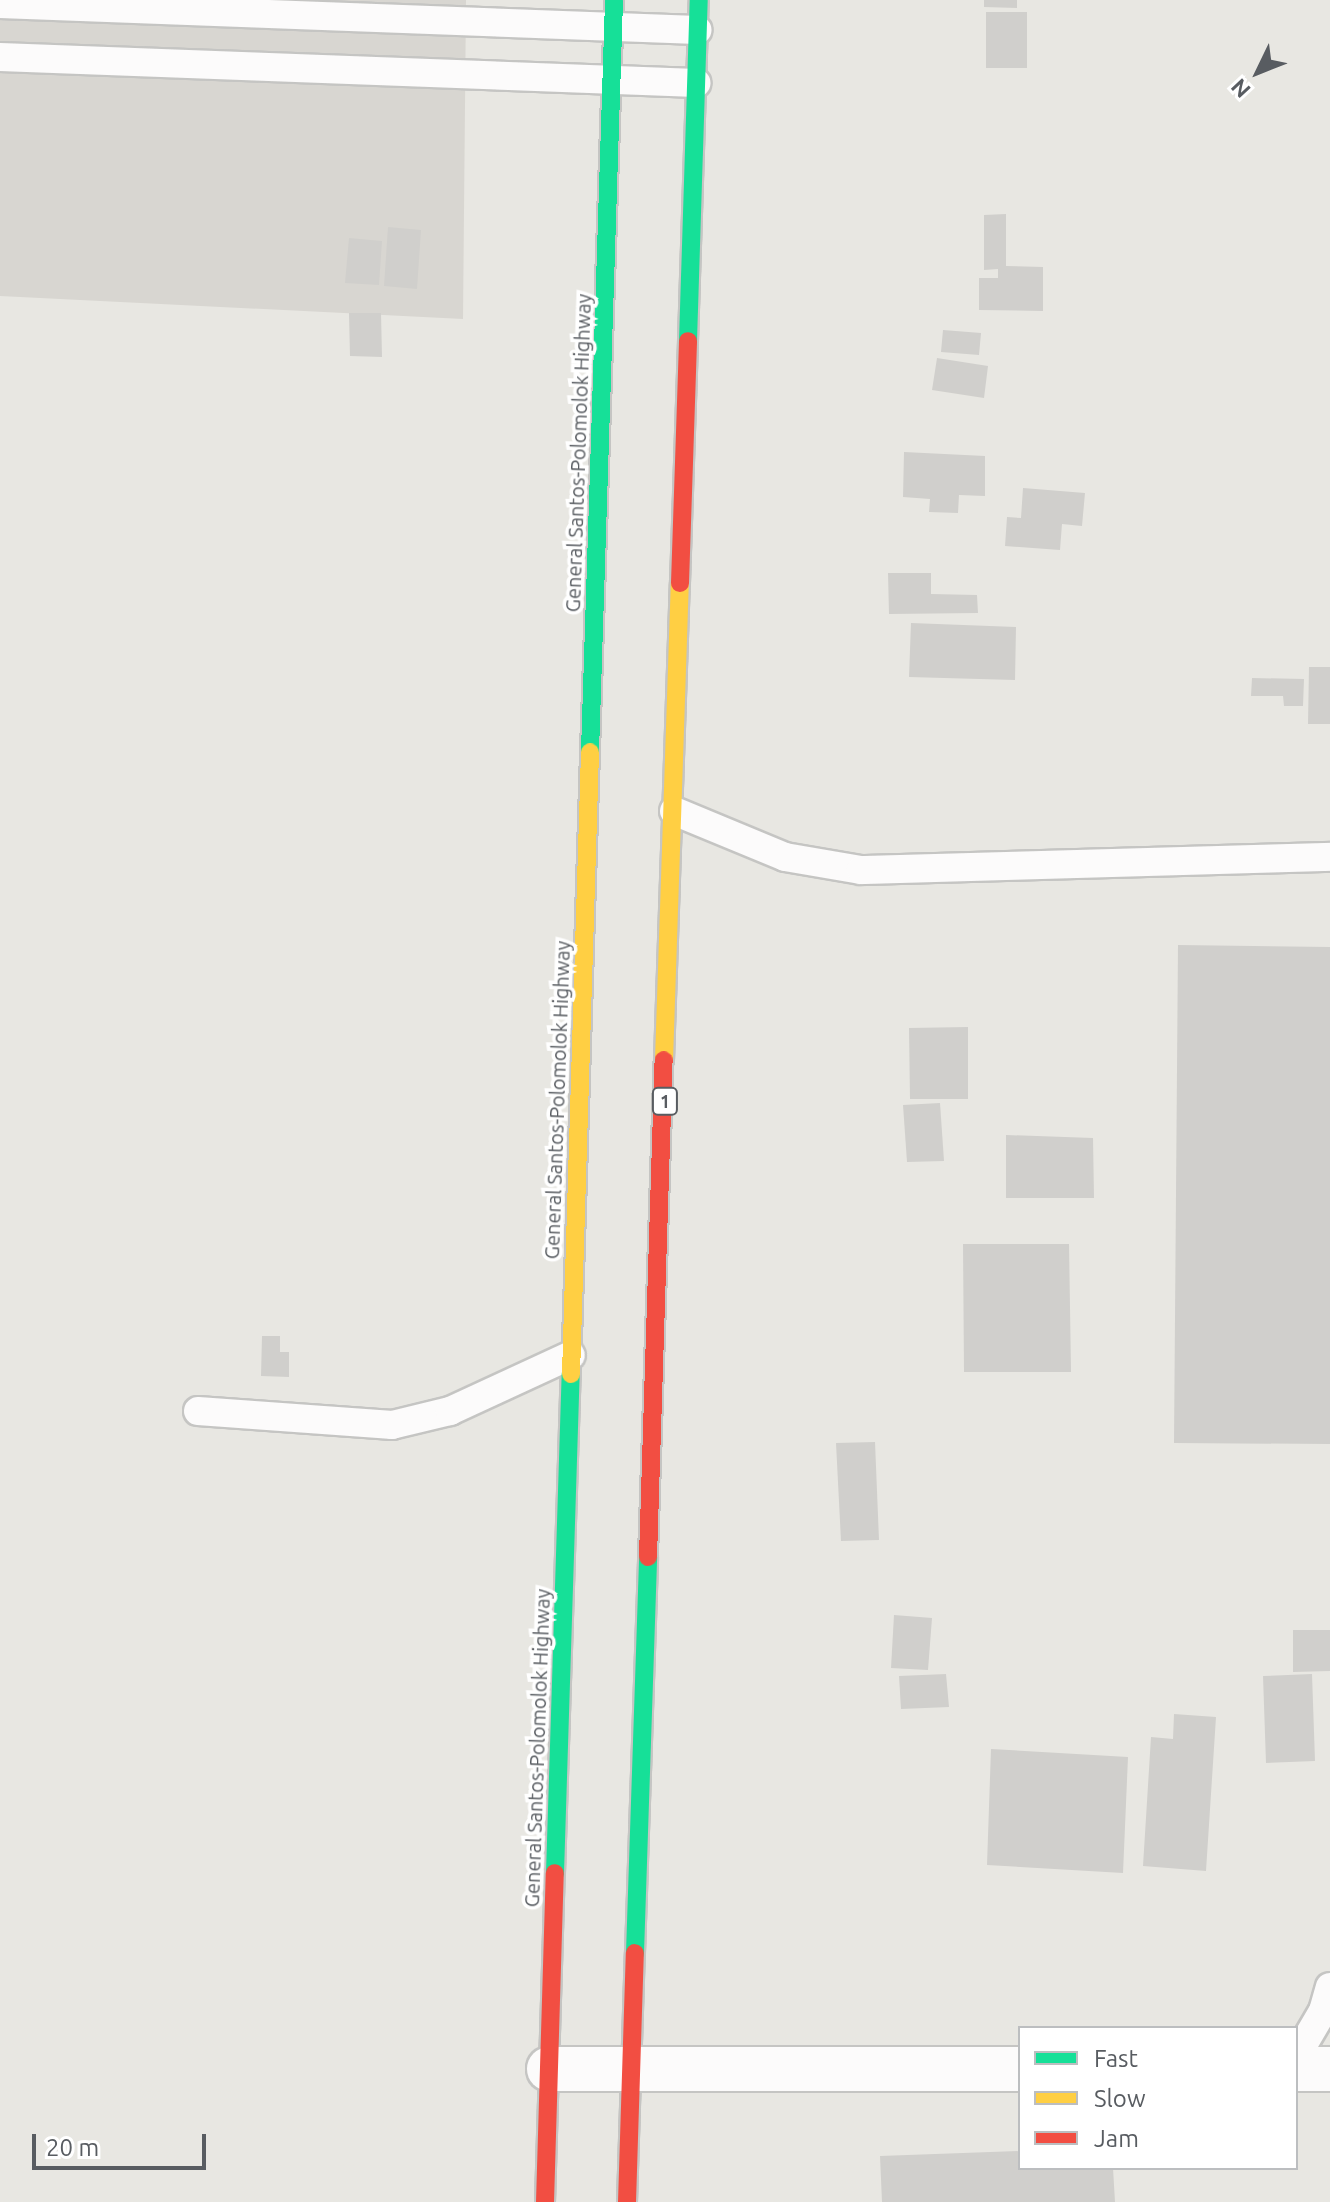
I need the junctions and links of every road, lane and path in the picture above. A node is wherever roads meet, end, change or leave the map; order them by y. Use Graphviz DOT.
graph roads {
  1 [pos="699,0"];
  2 [pos="0,4"];
  3 [pos="614,14"];
  4 [pos="698,30"];
  5 [pos="0,57"];
  6 [pos="612,80"];
  7 [pos="697,83"];
  8 [pos="674,811"];
  9 [pos="1330,857"];
  10 [pos="571,1355"];
  11 [pos="198,1411"];
  12 [pos="1330,1987"];
  13 [pos="1298,2054"];
  14 [pos="631,2068"];
  15 [pos="549,2069"];
  16 [pos="1018,2069"];
  17 [pos="1298,2069"];
  18 [pos="1330,2069"];
  19 [pos="545,2202"];
  20 [pos="627,2202"];
  1 -- 4 [label="highway, 1"];
  2 -- 3 [label="lane"];
  3 -- 4 [label="lane"];
  3 -- 6 [label="highway, General Santos-Polomolok Highway"];
  4 -- 7 [label="highway, 1"];
  5 -- 6 [label="lane"];
  6 -- 7 [label="lane"];
  6 -- 10 [label="highway, General Santos-Polomolok Highway"];
  7 -- 8 [label="highway, 1"];
  8 -- 9 [label="lane"];
  8 -- 14 [label="highway, 1"];
  10 -- 11 [label="lane"];
  10 -- 15 [label="highway, General Santos-Polomolok Highway"];
  12 -- 13 [label="lane"];
  14 -- 15 [label="street"];
  14 -- 16 [label="street"];
  14 -- 20 [label="highway, 1"];
  15 -- 19 [label="highway, General Santos-Polomolok Highway"];
  17 -- 18 [label="street"];
}
